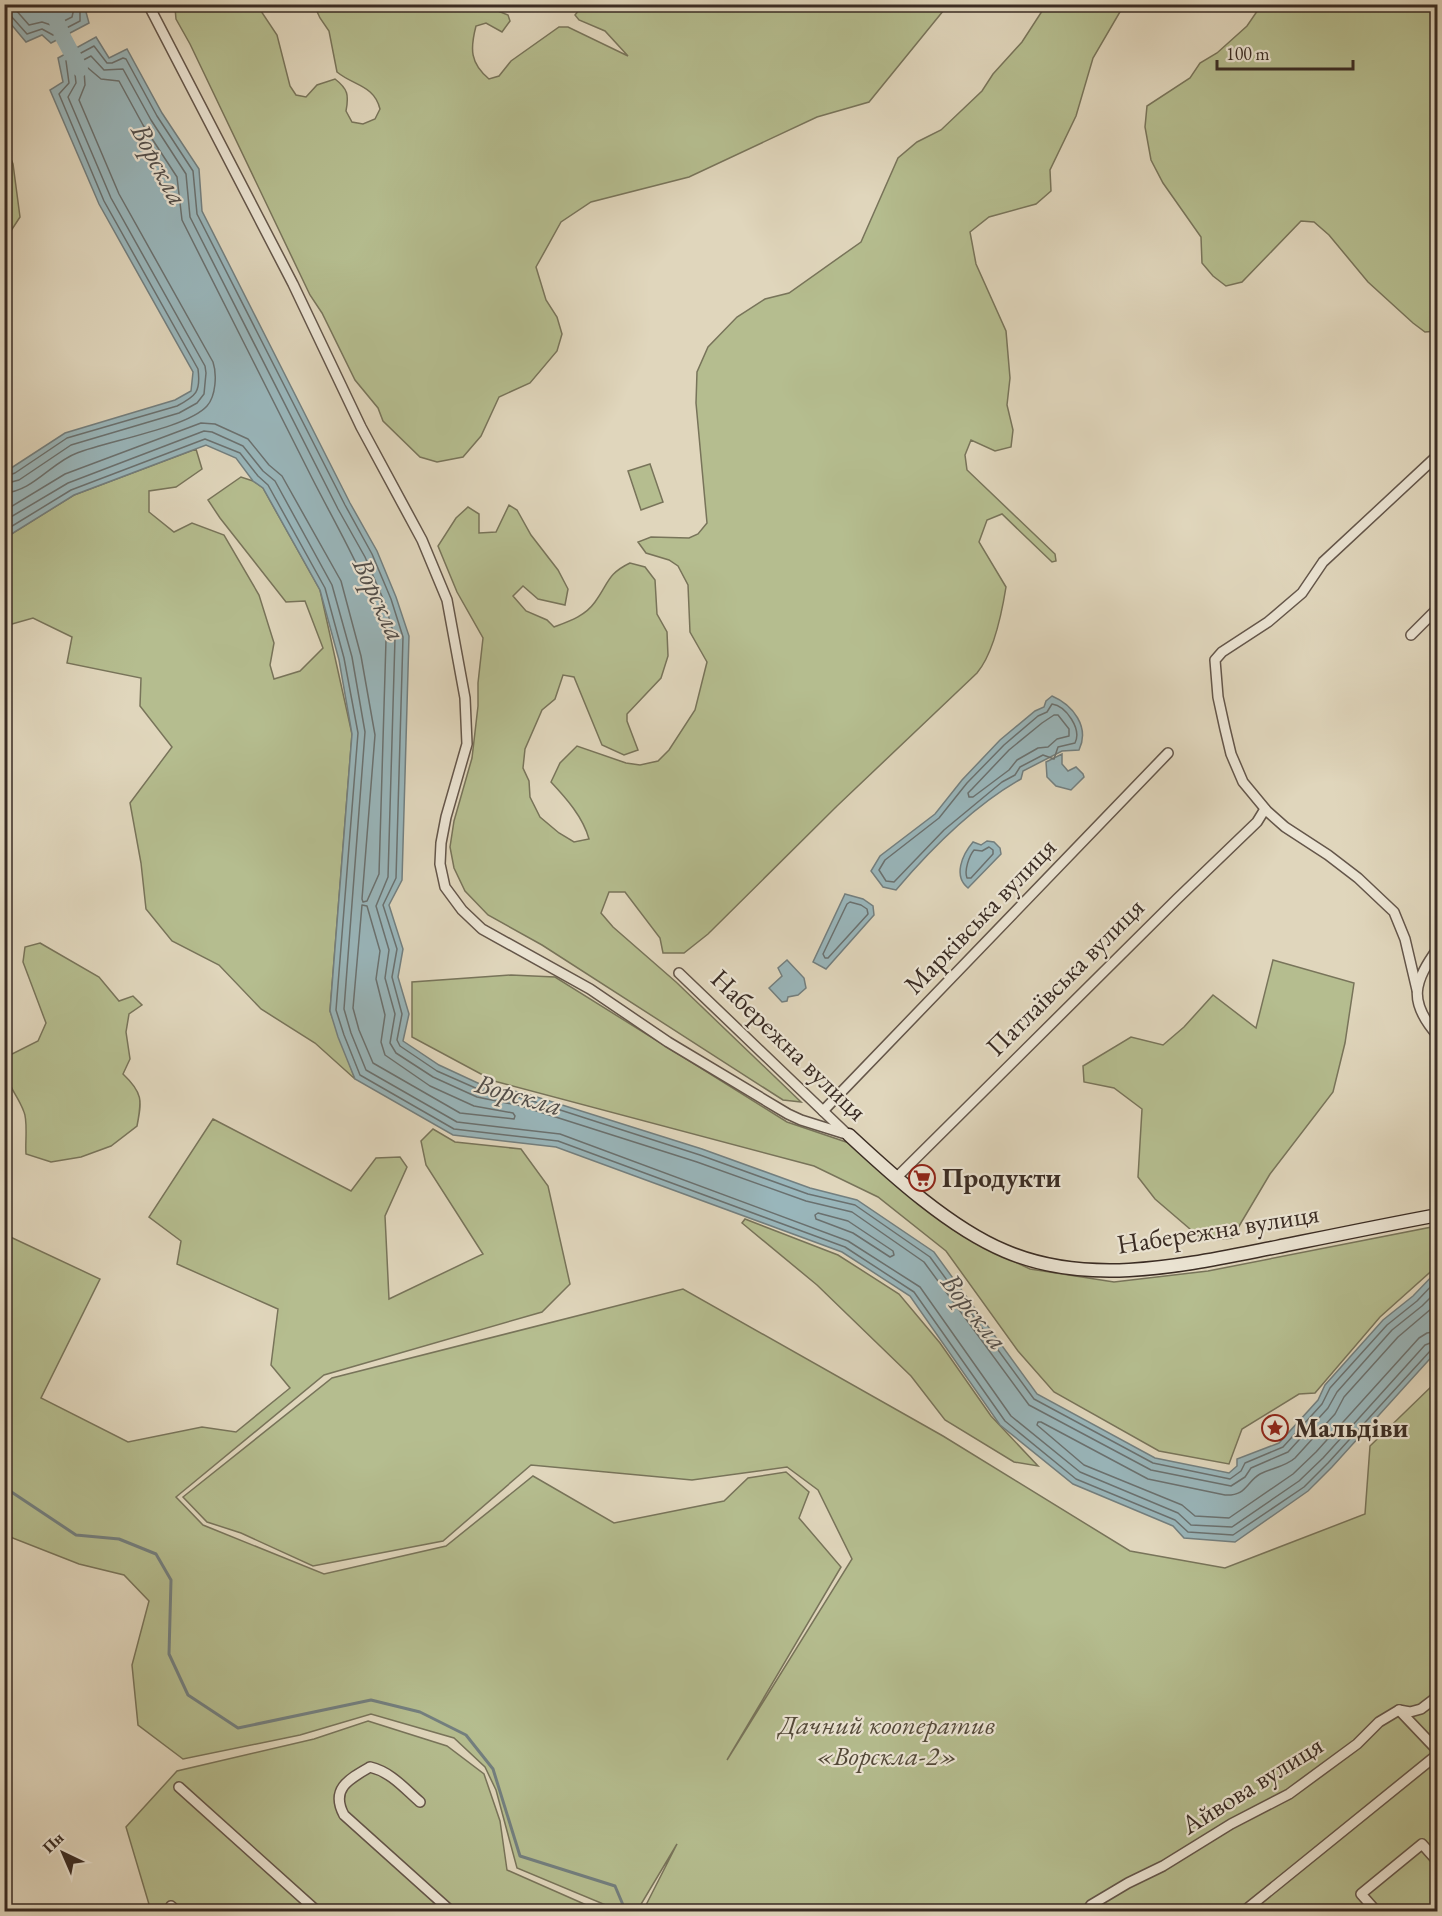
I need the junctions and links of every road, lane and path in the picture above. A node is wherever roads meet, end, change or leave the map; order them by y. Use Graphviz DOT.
graph roads {
  1 [pos="148,4"];
  2 [pos="1437,455"];
  3 [pos="1437,608"];
  4 [pos="1411,635"];
  5 [pos="1168,753"];
  6 [pos="1265,809"];
  7 [pos="1437,948"];
  8 [pos="679,973"];
  9 [pos="1417,990"];
  10 [pos="1437,1036"];
  11 [pos="823,1111"];
  12 [pos="849,1135"];
  13 [pos="896,1178"];
  14 [pos="1437,1215"];
  15 [pos="1437,1696"];
  16 [pos="1399,1710"];
  17 [pos="1437,1753"];
  18 [pos="179,1787"];
  19 [pos="420,1802"];
  20 [pos="1437,1862"];
  21 [pos="318,1911"];
  22 [pos="452,1911"];
  23 [pos="1086,1911"];
  24 [pos="1243,1911"];
  25 [pos="1377,1911"];
  1 -- 12 [label="street"];
  2 -- 6 [label="street"];
  3 -- 4 [label="street"];
  5 -- 11 [label="street, Марківська вулиця"];
  6 -- 9 [label="street"];
  6 -- 13 [label="street, Патлаївська вулиця"];
  7 -- 9 [label="street"];
  8 -- 11 [label="street, Набережна вулиця"];
  9 -- 10 [label="street"];
  11 -- 12 [label="street, Набережна вулиця"];
  12 -- 13 [label="street, Набережна вулиця"];
  13 -- 14 [label="street, Набережна вулиця"];
  15 -- 16 [label="street, Айвова вулиця"];
  16 -- 17 [label="street"];
  16 -- 23 [label="street, Айвова вулиця"];
  17 -- 24 [label="street"];
  18 -- 21 [label="street"];
  19 -- 22 [label="street"];
  20 -- 25 [label="street"];
}
